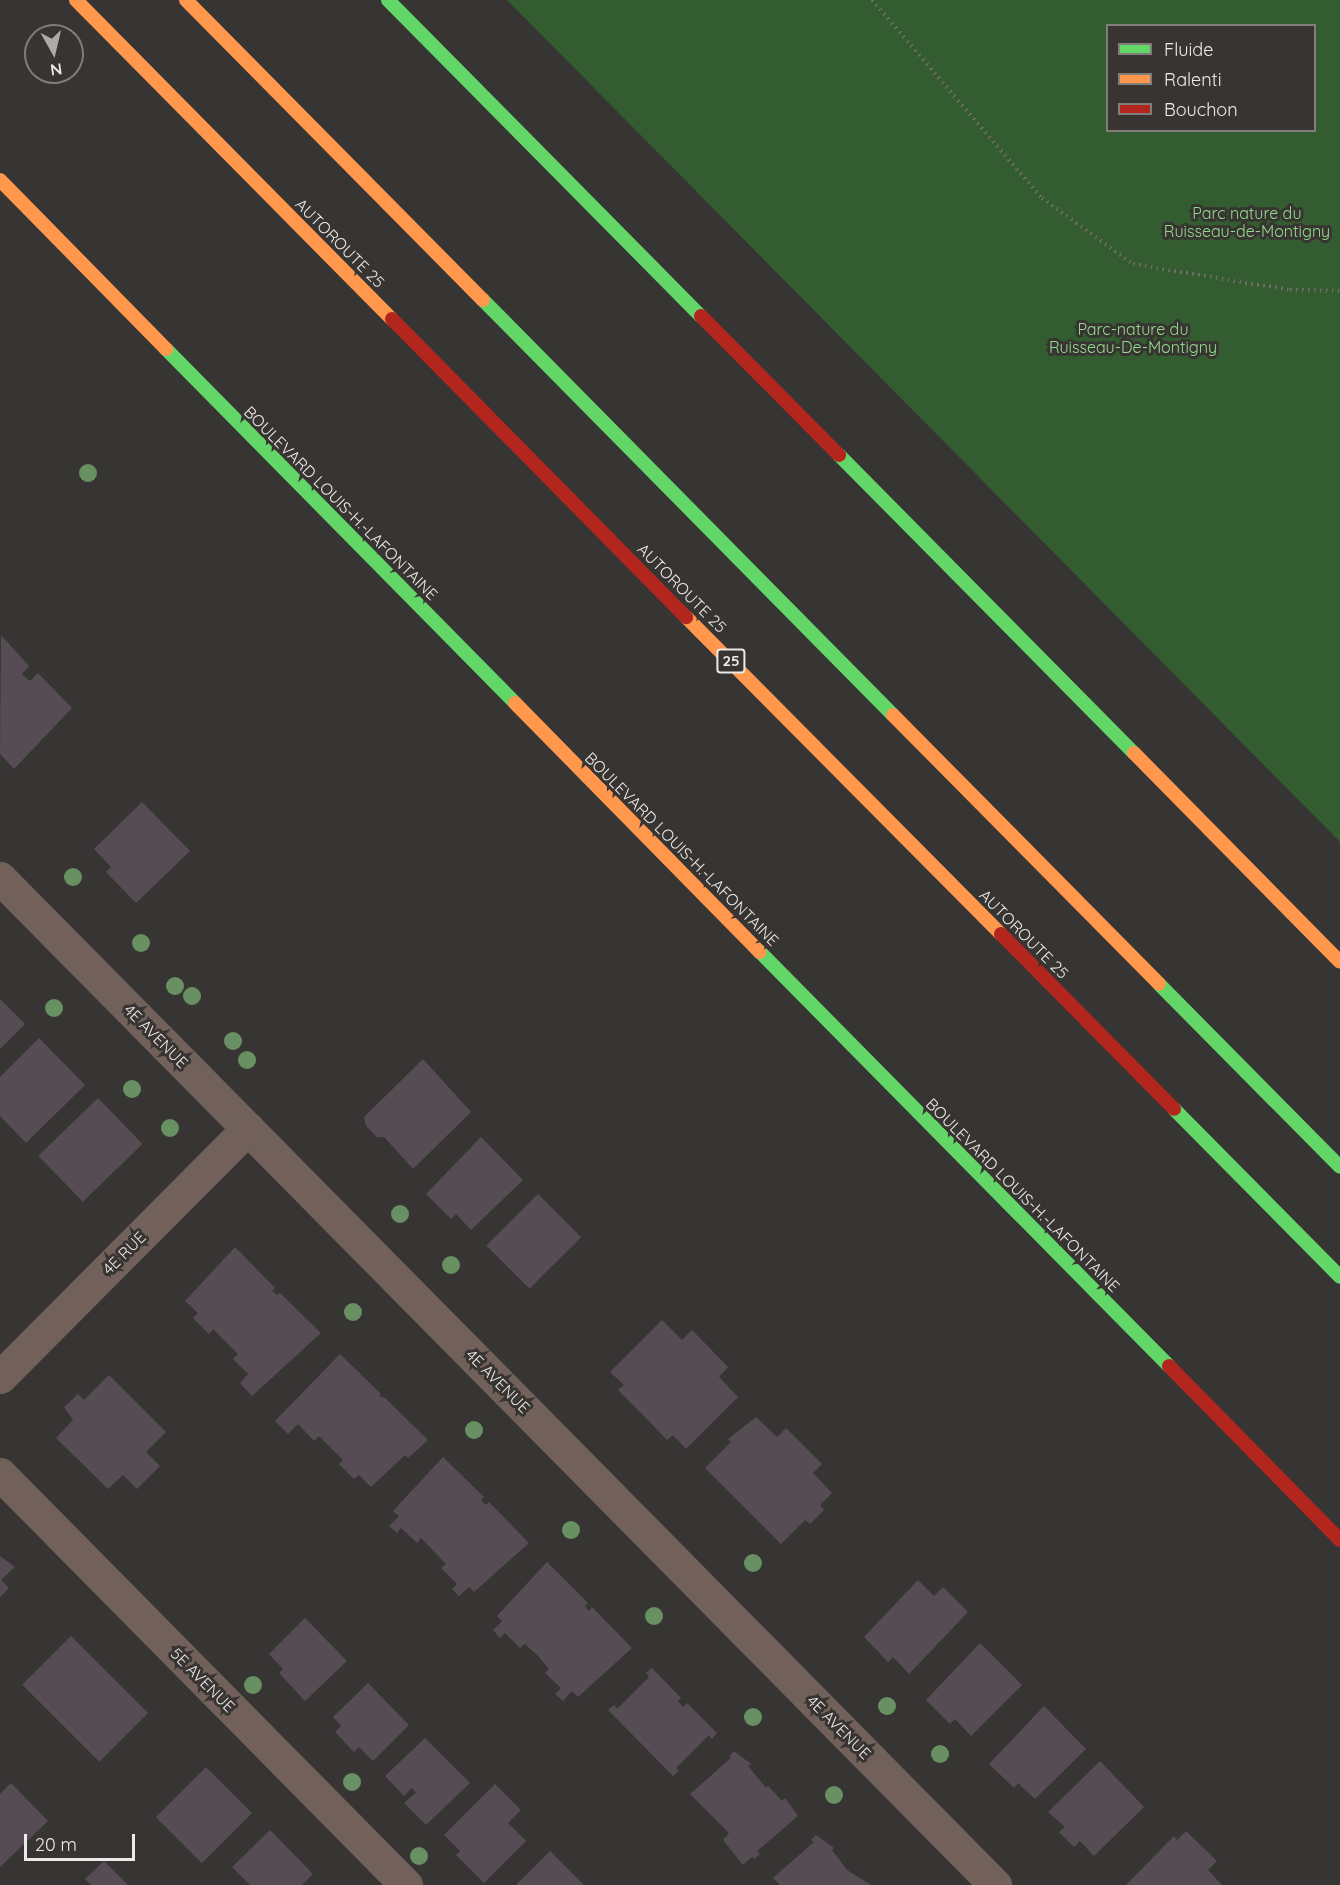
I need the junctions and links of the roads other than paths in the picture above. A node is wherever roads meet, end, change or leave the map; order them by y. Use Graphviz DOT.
graph roads {
  1 [pos="76,0"];
  2 [pos="186,0"];
  3 [pos="388,0"];
  4 [pos="0,180"];
  5 [pos="0,878"];
  6 [pos="1340,962"];
  7 [pos="248,1128"];
  8 [pos="1340,1167"];
  9 [pos="1340,1277"];
  10 [pos="0,1377"];
  11 [pos="0,1474"];
  12 [pos="1340,1540"];
  13 [pos="406,1885"];
  14 [pos="995,1885"];
  1 -- 9 [label="main road, AUTOROUTE 25 / 25"];
  2 -- 8 [label="main road"];
  3 -- 6 [label="main road"];
  4 -- 12 [label="main road, BOULEVARD LOUIS-H.-LAFONTAINE"];
  5 -- 7 [label="street, 4E AVENUE"];
  7 -- 10 [label="street, 4E RUE"];
  7 -- 14 [label="street, 4E AVENUE"];
  11 -- 13 [label="street, 5E AVENUE"];
}
